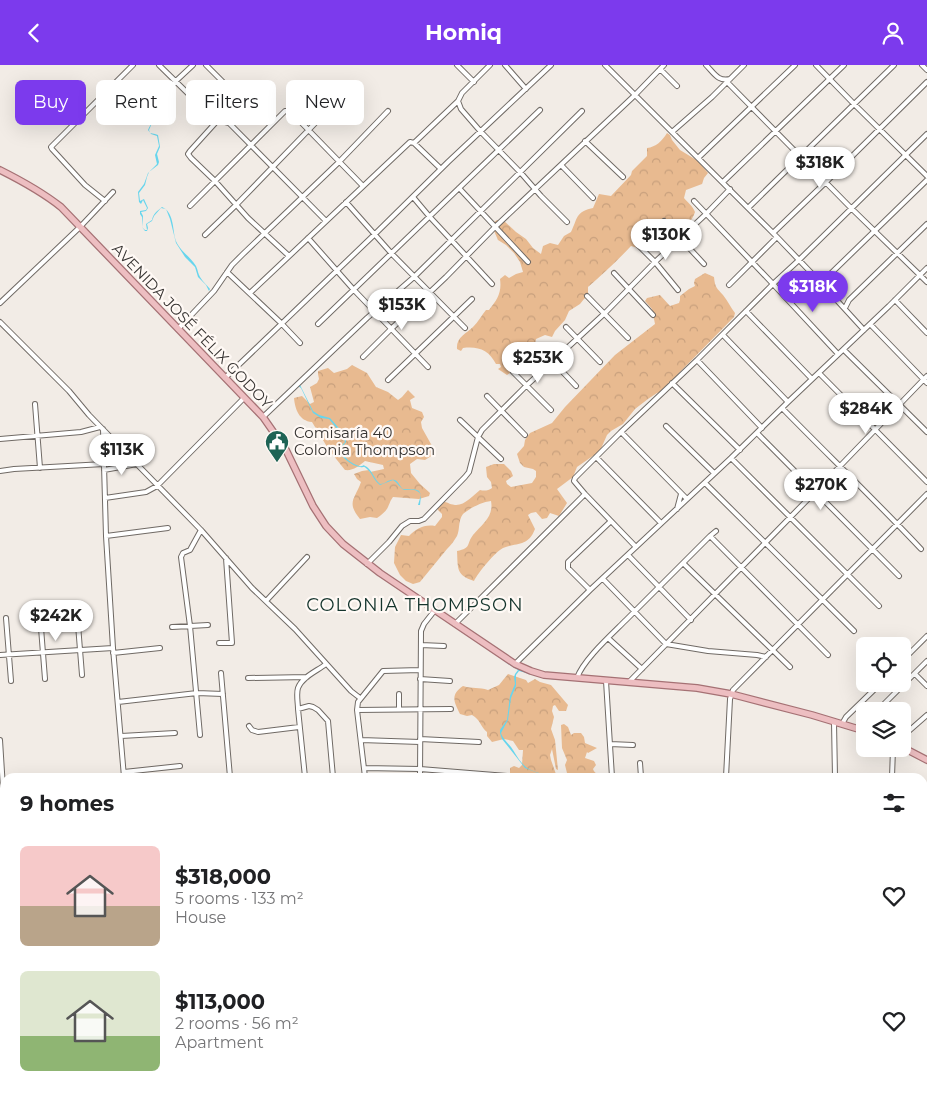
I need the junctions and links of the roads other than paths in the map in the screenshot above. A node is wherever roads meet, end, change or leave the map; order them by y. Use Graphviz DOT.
graph roads {
  1 [pos="133,65"];
  2 [pos="159,65"];
  3 [pos="193,65"];
  4 [pos="206,65"];
  5 [pos="457,65"];
  6 [pos="490,65"];
  7 [pos="505,65"];
  8 [pos="552,65"];
  9 [pos="606,65"];
  10 [pos="706,65"];
  11 [pos="744,65"];
  12 [pos="795,65"];
  13 [pos="816,65"];
  14 [pos="844,65"];
  15 [pos="894,65"];
  16 [pos="922,65"];
  17 [pos="662,67"];
  18 [pos="927,70"];
  19 [pos="830,79"];
  20 [pos="175,80"];
  21 [pos="221,80"];
  22 [pos="729,80"];
  23 [pos="176,81"];
  24 [pos="474,82"];
  25 [pos="927,82"];
  26 [pos="676,86"];
  27 [pos="526,89"];
  28 [pos="186,91"];
  29 [pos="635,95"];
  30 [pos="458,101"];
  31 [pos="854,105"];
  32 [pos="752,106"];
  33 [pos="540,110"];
  34 [pos="388,111"];
  35 [pos="582,111"];
  36 [pos="213,125"];
  37 [pos="231,125"];
  38 [pos="313,125"];
  39 [pos="308,130"];
  40 [pos="880,130"];
  41 [pos="776,131"];
  42 [pos="481,132"];
  43 [pos="672,132"];
  44 [pos="927,134"];
  45 [pos="585,141"];
  46 [pos="414,143"];
  47 [pos="250,145"];
  48 [pos="499,150"];
  49 [pos="905,155"];
  50 [pos="801,156"];
  51 [pos="698,158"];
  52 [pos="339,162"];
  53 [pos="561,165"];
  54 [pos="272,167"];
  55 [pos="441,169"];
  56 [pos="0,170"];
  57 [pos="521,173"];
  58 [pos="927,176"];
  59 [pos="623,177"];
  60 [pos="927,180"];
  61 [pos="215,181"];
  62 [pos="723,182"];
  63 [pos="826,182"];
  64 [pos="362,186"];
  65 [pos="459,188"];
  66 [pos="536,189"];
  67 [pos="730,189"];
  68 [pos="113,192"];
  69 [pos="302,197"];
  70 [pos="413,197"];
  71 [pos="593,198"];
  72 [pos="105,201"];
  73 [pos="694,201"];
  74 [pos="346,202"];
  75 [pos="236,205"];
  76 [pos="190,206"];
  77 [pos="748,208"];
  78 [pos="851,208"];
  79 [pos="481,212"];
  80 [pos="706,214"];
  81 [pos="429,217"];
  82 [pos="326,221"];
  83 [pos="664,221"];
  84 [pos="567,223"];
  85 [pos="927,223"];
  86 [pos="80,227"];
  87 [pos="495,227"];
  88 [pos="875,231"];
  89 [pos="264,233"];
  90 [pos="773,233"];
  91 [pos="375,234"];
  92 [pos="205,235"];
  93 [pos="777,237"];
  94 [pos="308,238"];
  95 [pos="681,239"];
  96 [pos="451,240"];
  97 [pos="638,245"];
  98 [pos="897,253"];
  99 [pos="392,254"];
  100 [pos="467,256"];
  101 [pos="289,257"];
  102 [pos="799,260"];
  103 [pos="655,262"];
  104 [pos="753,262"];
  105 [pos="528,263"];
  106 [pos="704,264"];
  107 [pos="927,268"];
  108 [pos="337,270"];
  109 [pos="227,272"];
  110 [pos="614,273"];
  111 [pos="920,275"];
  112 [pos="414,277"];
  113 [pos="822,283"];
  114 [pos="927,283"];
  115 [pos="492,284"];
  116 [pos="773,284"];
  117 [pos="729,285"];
  118 [pos="629,288"];
  119 [pos="353,289"];
  120 [pos="678,290"];
  121 [pos="250,293"];
  122 [pos="430,293"];
  123 [pos="587,296"];
  124 [pos="472,299"];
  125 [pos="849,300"];
  126 [pos="895,300"];
  127 [pos="0,303"];
  128 [pos="840,303"];
  129 [pos="845,309"];
  130 [pos="375,311"];
  131 [pos="746,311"];
  132 [pos="604,313"];
  133 [pos="653,315"];
  134 [pos="454,317"];
  135 [pos="0,322"];
  136 [pos="281,323"];
  137 [pos="318,324"];
  138 [pos="870,324"];
  139 [pos="566,327"];
  140 [pos="465,328"];
  141 [pos="178,329"];
  142 [pos="391,329"];
  143 [pos="864,330"];
  144 [pos="927,333"];
  145 [pos="723,335"];
  146 [pos="578,338"];
  147 [pos="628,338"];
  148 [pos="300,343"];
  149 [pos="540,348"];
  150 [pos="844,350"];
  151 [pos="416,354"];
  152 [pos="838,354"];
  153 [pos="363,357"];
  154 [pos="697,360"];
  155 [pos="552,362"];
  156 [pos="600,362"];
  157 [pos="428,367"];
  158 [pos="513,372"];
  159 [pos="819,373"];
  160 [pos="225,378"];
  161 [pos="812,379"];
  162 [pos="926,379"];
  163 [pos="388,380"];
  164 [pos="672,383"];
  165 [pos="526,386"];
  166 [pos="576,387"];
  167 [pos="487,396"];
  168 [pos="244,398"];
  169 [pos="788,402"];
  170 [pos="35,404"];
  171 [pos="899,405"];
  172 [pos="782,408"];
  173 [pos="551,410"];
  174 [pos="502,411"];
  175 [pos="263,417"];
  176 [pos="460,420"];
  177 [pos="666,426"];
  178 [pos="101,428"];
  179 [pos="762,428"];
  180 [pos="874,430"];
  181 [pos="621,432"];
  182 [pos="927,432"];
  183 [pos="757,433"];
  184 [pos="525,435"];
  185 [pos="37,436"];
  186 [pos="478,437"];
  187 [pos="0,439"];
  188 [pos="740,449"];
  189 [pos="596,457"];
  190 [pos="731,458"];
  191 [pos="501,459"];
  192 [pos="104,464"];
  193 [pos="137,464"];
  194 [pos="40,467"];
  195 [pos="839,467"];
  196 [pos="104,470"];
  197 [pos="0,471"];
  198 [pos="714,473"];
  199 [pos="927,482"];
  200 [pos="705,483"];
  201 [pos="157,486"];
  202 [pos="815,493"];
  203 [pos="585,494"];
  204 [pos="682,494"];
  205 [pos="927,494"];
  206 [pos="105,499"];
  207 [pos="687,499"];
  208 [pos="677,509"];
  209 [pos="790,518"];
  210 [pos="611,521"];
  211 [pos="661,523"];
  212 [pos="897,524"];
  213 [pos="168,528"];
  214 [pos="201,530"];
  215 [pos="716,531"];
  216 [pos="106,536"];
  217 [pos="710,536"];
  218 [pos="765,543"];
  219 [pos="636,547"];
  220 [pos="873,549"];
  221 [pos="921,549"];
  222 [pos="628,555"];
  223 [pos="226,557"];
  224 [pos="307,557"];
  225 [pos="683,563"];
  226 [pos="367,564"];
  227 [pos="741,568"];
  228 [pos="848,575"];
  229 [pos="899,576"];
  230 [pos="603,579"];
  231 [pos="659,587"];
  232 [pos="590,590"];
  233 [pos="716,595"];
  234 [pos="823,600"];
  235 [pos="266,601"];
  236 [pos="878,606"];
  237 [pos="435,610"];
  238 [pos="635,611"];
  239 [pos="77,612"];
  240 [pos="40,615"];
  241 [pos="6,618"];
  242 [pos="691,620"];
  243 [pos="455,624"];
  244 [pos="208,625"];
  245 [pos="797,625"];
  246 [pos="190,626"];
  247 [pos="172,627"];
  248 [pos="854,631"];
  249 [pos="927,636"];
  250 [pos="608,638"];
  251 [pos="220,643"];
  252 [pos="666,644"];
  253 [pos="421,645"];
  254 [pos="444,646"];
  255 [pos="113,647"];
  256 [pos="160,648"];
  257 [pos="80,650"];
  258 [pos="773,650"];
  259 [pos="43,652"];
  260 [pos="911,652"];
  261 [pos="113,653"];
  262 [pos="9,654"];
  263 [pos="0,655"];
  264 [pos="828,655"];
  265 [pos="766,657"];
  266 [pos="927,661"];
  267 [pos="326,664"];
  268 [pos="515,664"];
  269 [pos="790,667"];
  270 [pos="642,669"];
  271 [pos="420,670"];
  272 [pos="221,673"];
  273 [pos="915,674"];
  274 [pos="82,675"];
  275 [pos="307,677"];
  276 [pos="248,678"];
  277 [pos="577,678"];
  278 [pos="45,679"];
  279 [pos="420,679"];
  280 [pos="11,681"];
  281 [pos="450,681"];
  282 [pos="606,681"];
  283 [pos="628,683"];
  284 [pos="927,687"];
  285 [pos="872,692"];
  286 [pos="196,693"];
  287 [pos="223,693"];
  288 [pos="399,694"];
  289 [pos="731,694"];
  290 [pos="360,698"];
  291 [pos="118,702"];
  292 [pos="886,702"];
  293 [pos="298,709"];
  294 [pos="399,709"];
  295 [pos="420,709"];
  296 [pos="452,709"];
  297 [pos="357,710"];
  298 [pos="927,715"];
  299 [pos="834,722"];
  300 [pos="842,724"];
  301 [pos="249,726"];
  302 [pos="299,727"];
  303 [pos="856,728"];
  304 [pos="911,729"];
  305 [pos="175,733"];
  306 [pos="200,735"];
  307 [pos="121,736"];
  308 [pos="0,740"];
  309 [pos="361,740"];
  310 [pos="420,740"];
  311 [pos="479,742"];
  312 [pos="610,744"];
  313 [pos="633,745"];
  314 [pos="911,752"];
  315 [pos="893,757"];
  316 [pos="927,760"];
  317 [pos="640,763"];
  318 [pos="180,766"];
  319 [pos="364,768"];
  320 [pos="420,769"];
  321 [pos="124,772"];
  322 [pos="1,773"];
  323 [pos="230,773"];
  324 [pos="305,773"];
  325 [pos="333,773"];
  326 [pos="365,773"];
  327 [pos="420,773"];
  328 [pos="478,773"];
  329 [pos="612,773"];
  330 [pos="641,773"];
  331 [pos="726,773"];
  332 [pos="835,773"];
  333 [pos="892,773"];
  1 -- 72 [label="street"];
  2 -- 20 [label="street"];
  3 -- 23 [label="street"];
  4 -- 21 [label="street"];
  5 -- 24 [label="street"];
  6 -- 24 [label="street"];
  7 -- 27 [label="street"];
  8 -- 27 [label="street"];
  9 -- 29 [label="street"];
  10 -- 22 [label="street"];
  11 -- 22 [label="street"];
  12 -- 32 [label="street"];
  13 -- 19 [label="street"];
  14 -- 19 [label="street"];
  15 -- 31 [label="street"];
  16 -- 18 [label="street"];
  17 -- 26 [label="street"];
  17 -- 29 [label="street"];
  19 -- 31 [label="street"];
  19 -- 41 [label="street"];
  22 -- 32 [label="street"];
  22 -- 43 [label="street"];
  23 -- 28 [label="street"];
  24 -- 30 [label="street"];
  25 -- 40 [label="street"];
  27 -- 42 [label="street"];
  29 -- 43 [label="street"];
  29 -- 45 [label="street"];
  30 -- 42 [label="street"];
  30 -- 46 [label="street"];
  31 -- 40 [label="street"];
  31 -- 50 [label="street"];
  32 -- 41 [label="street"];
  32 -- 51 [label="street"];
  33 -- 48 [label="street"];
  34 -- 52 [label="street"];
  35 -- 57 [label="street"];
  36 -- 61 [label="street"];
  37 -- 47 [label="street"];
  38 -- 39 [label="street"];
  39 -- 47 [label="street"];
  39 -- 52 [label="street"];
  39 -- 54 [label="street"];
  40 -- 49 [label="street"];
  40 -- 63 [label="street"];
  41 -- 50 [label="street"];
  41 -- 62 [label="street"];
  42 -- 48 [label="street"];
  42 -- 55 [label="street"];
  43 -- 51 [label="street"];
  44 -- 49 [label="street"];
  45 -- 53 [label="street"];
  45 -- 59 [label="street"];
  46 -- 55 [label="street"];
  46 -- 64 [label="street"];
  47 -- 54 [label="street"];
  47 -- 61 [label="street"];
  48 -- 57 [label="street"];
  48 -- 65 [label="street"];
  49 -- 58 [label="street"];
  49 -- 78 [label="street"];
  50 -- 63 [label="street"];
  50 -- 77 [label="street"];
  51 -- 62 [label="street"];
  52 -- 64 [label="street"];
  52 -- 69 [label="street"];
  53 -- 66 [label="street"];
  53 -- 71 [label="street"];
  54 -- 69 [label="street"];
  54 -- 75 [label="street"];
  55 -- 70 [label="street"];
  56 -- 86 [label="main road, AVENIDA JOSÉ FÉLIX GODOY"];
  57 -- 66 [label="street"];
  57 -- 79 [label="street"];
  60 -- 88 [label="street"];
  61 -- 75 [label="street"];
  61 -- 76 [label="street"];
  62 -- 67 [label="street"];
  63 -- 78 [label="street"];
  63 -- 90 [label="street"];
  64 -- 74 [label="street"];
  65 -- 79 [label="street"];
  65 -- 81 [label="street"];
  66 -- 84 [label="street"];
  66 -- 87 [label="street"];
  67 -- 77 [label="street"];
  67 -- 80 [label="street"];
  68 -- 72 [label="street"];
  69 -- 82 [label="street"];
  69 -- 89 [label="street"];
  70 -- 81 [label="street"];
  70 -- 91 [label="street"];
  72 -- 86 [label="street"];
  73 -- 80 [label="street"];
  74 -- 82 [label="street"];
  74 -- 91 [label="street"];
  75 -- 89 [label="street"];
  75 -- 92 [label="street"];
  77 -- 90 [label="street"];
  78 -- 88 [label="street"];
  78 -- 102 [label="street"];
  79 -- 87 [label="street"];
  79 -- 96 [label="street"];
  80 -- 95 [label="street"];
  80 -- 104 [label="street"];
  81 -- 96 [label="street"];
  81 -- 99 [label="street"];
  82 -- 94 [label="street"];
  83 -- 95 [label="street"];
  85 -- 98 [label="street"];
  86 -- 127 [label="street"];
  86 -- 141 [label="main road, AVENIDA JOSÉ FÉLIX GODOY"];
  87 -- 100 [label="street"];
  87 -- 105 [label="street"];
  88 -- 98 [label="street"];
  88 -- 113 [label="street"];
  89 -- 101 [label="street"];
  89 -- 109 [label="street"];
  90 -- 93 [label="street"];
  91 -- 99 [label="street"];
  91 -- 108 [label="street"];
  93 -- 102 [label="street"];
  93 -- 104 [label="street"];
  94 -- 101 [label="street"];
  94 -- 108 [label="street"];
  95 -- 103 [label="street"];
  95 -- 106 [label="street"];
  96 -- 100 [label="street"];
  96 -- 112 [label="street"];
  97 -- 103 [label="street"];
  98 -- 111 [label="street"];
  98 -- 125 [label="street"];
  99 -- 112 [label="street"];
  99 -- 119 [label="street"];
  100 -- 115 [label="street"];
  100 -- 122 [label="street"];
  101 -- 121 [label="street"];
  102 -- 113 [label="street"];
  102 -- 116 [label="street"];
  103 -- 118 [label="street"];
  103 -- 120 [label="street"];
  104 -- 116 [label="street"];
  104 -- 117 [label="street"];
  107 -- 111 [label="street"];
  108 -- 119 [label="street"];
  108 -- 136 [label="street"];
  109 -- 121 [label="street"];
  109 -- 141 [label="street"];
  110 -- 118 [label="street"];
  111 -- 114 [label="street"];
  111 -- 126 [label="street"];
  112 -- 122 [label="street"];
  112 -- 130 [label="street"];
  113 -- 128 [label="street"];
  116 -- 131 [label="street"];
  116 -- 152 [label="street"];
  118 -- 132 [label="street"];
  118 -- 133 [label="street"];
  119 -- 130 [label="street"];
  119 -- 137 [label="street"];
  121 -- 136 [label="street"];
  122 -- 134 [label="street"];
  122 -- 142 [label="street"];
  123 -- 132 [label="street"];
  124 -- 134 [label="street"];
  125 -- 128 [label="street"];
  125 -- 129 [label="street"];
  126 -- 138 [label="street"];
  126 -- 144 [label="street"];
  128 -- 129 [label="street"];
  129 -- 143 [label="street"];
  130 -- 142 [label="street"];
  130 -- 175 [label="street"];
  131 -- 145 [label="street"];
  131 -- 161 [label="street"];
  132 -- 146 [label="street"];
  132 -- 147 [label="street"];
  134 -- 140 [label="street"];
  134 -- 151 [label="street"];
  135 -- 178 [label="street"];
  136 -- 148 [label="street"];
  136 -- 160 [label="street"];
  138 -- 143 [label="street"];
  138 -- 162 [label="street"];
  139 -- 146 [label="street"];
  141 -- 160 [label="main road, AVENIDA JOSÉ FÉLIX GODOY"];
  142 -- 151 [label="street"];
  142 -- 153 [label="street"];
  143 -- 150 [label="street"];
  145 -- 154 [label="street"];
  145 -- 169 [label="street"];
  146 -- 155 [label="street"];
  146 -- 156 [label="street"];
  149 -- 155 [label="street"];
  150 -- 152 [label="street"];
  150 -- 171 [label="street"];
  151 -- 157 [label="street"];
  151 -- 163 [label="street"];
  152 -- 159 [label="street"];
  154 -- 164 [label="street"];
  154 -- 179 [label="street"];
  155 -- 165 [label="street"];
  155 -- 166 [label="street"];
  158 -- 165 [label="street"];
  159 -- 161 [label="street"];
  159 -- 180 [label="street"];
  160 -- 168 [label="main road, AVENIDA JOSÉ FÉLIX GODOY"];
  161 -- 169 [label="street"];
  162 -- 171 [label="street"];
  164 -- 181 [label="street"];
  164 -- 188 [label="street"];
  165 -- 173 [label="street"];
  165 -- 174 [label="street"];
  167 -- 174 [label="street"];
  168 -- 175 [label="main road, AVENIDA JOSÉ FÉLIX GODOY"];
  168 -- 201 [label="street"];
  169 -- 172 [label="street"];
  170 -- 185 [label="street"];
  171 -- 180 [label="street"];
  171 -- 182 [label="street"];
  172 -- 179 [label="street"];
  172 -- 195 [label="street"];
  174 -- 184 [label="street"];
  174 -- 186 [label="street"];
  175 -- 226 [label="main road, AVENIDA JOSÉ FÉLIX GODOY"];
  176 -- 186 [label="street"];
  177 -- 198 [label="street"];
  178 -- 185 [label="street"];
  178 -- 192 [label="street"];
  178 -- 193 [label="street"];
  179 -- 183 [label="street"];
  180 -- 195 [label="street"];
  180 -- 199 [label="street"];
  181 -- 189 [label="street"];
  181 -- 204 [label="street"];
  183 -- 188 [label="street"];
  183 -- 202 [label="street"];
  185 -- 187 [label="street"];
  185 -- 194 [label="street"];
  186 -- 191 [label="street"];
  186 -- 226 [label="street"];
  188 -- 190 [label="street"];
  189 -- 203 [label="street"];
  189 -- 211 [label="street"];
  190 -- 198 [label="street"];
  190 -- 209 [label="street"];
  192 -- 194 [label="street"];
  192 -- 196 [label="street"];
  193 -- 196 [label="street"];
  193 -- 201 [label="street"];
  194 -- 197 [label="street"];
  195 -- 202 [label="street"];
  195 -- 212 [label="street"];
  196 -- 206 [label="street"];
  198 -- 200 [label="street"];
  200 -- 207 [label="street"];
  200 -- 218 [label="street"];
  201 -- 206 [label="street"];
  201 -- 214 [label="street"];
  202 -- 209 [label="street"];
  202 -- 220 [label="street"];
  203 -- 210 [label="street"];
  203 -- 243 [label="street"];
  204 -- 207 [label="street"];
  204 -- 208 [label="street"];
  205 -- 212 [label="street"];
  206 -- 216 [label="street"];
  207 -- 208 [label="street"];
  208 -- 211 [label="street"];
  209 -- 218 [label="street"];
  209 -- 228 [label="street"];
  210 -- 219 [label="street"];
  210 -- 232 [label="street"];
  211 -- 219 [label="street"];
  212 -- 220 [label="street"];
  212 -- 221 [label="street"];
  213 -- 216 [label="street"];
  214 -- 223 [label="street"];
  214 -- 246 [label="street"];
  215 -- 217 [label="street"];
  216 -- 255 [label="street"];
  217 -- 225 [label="street"];
  217 -- 227 [label="street"];
  218 -- 227 [label="street"];
  218 -- 234 [label="street"];
  219 -- 222 [label="street"];
  220 -- 228 [label="street"];
  220 -- 229 [label="street"];
  222 -- 230 [label="street"];
  222 -- 231 [label="street"];
  223 -- 235 [label="street"];
  223 -- 251 [label="street"];
  224 -- 235 [label="street"];
  225 -- 231 [label="street"];
  225 -- 233 [label="street"];
  226 -- 237 [label="main road, AVENIDA JOSÉ FÉLIX GODOY"];
  227 -- 233 [label="street"];
  227 -- 245 [label="street"];
  228 -- 234 [label="street"];
  228 -- 236 [label="street"];
  230 -- 232 [label="street"];
  230 -- 238 [label="street"];
  231 -- 238 [label="street"];
  231 -- 242 [label="street"];
  232 -- 268 [label="street"];
  233 -- 242 [label="street"];
  233 -- 258 [label="street"];
  234 -- 245 [label="street"];
  234 -- 248 [label="street"];
  235 -- 267 [label="street"];
  237 -- 243 [label="main road, AVENIDA JOSÉ FÉLIX GODOY"];
  237 -- 253 [label="street"];
  238 -- 250 [label="street"];
  238 -- 252 [label="street"];
  239 -- 257 [label="street"];
  240 -- 259 [label="street"];
  241 -- 262 [label="street"];
  242 -- 252 [label="street"];
  243 -- 268 [label="main road, AVENIDA JOSÉ FÉLIX GODOY"];
  244 -- 246 [label="street"];
  245 -- 258 [label="street"];
  245 -- 264 [label="street"];
  246 -- 247 [label="street"];
  246 -- 286 [label="street"];
  249 -- 260 [label="street"];
  250 -- 270 [label="street"];
  250 -- 277 [label="street"];
  252 -- 265 [label="street"];
  252 -- 270 [label="street"];
  253 -- 254 [label="street"];
  253 -- 271 [label="street"];
  255 -- 257 [label="street"];
  255 -- 261 [label="street"];
  256 -- 261 [label="street"];
  257 -- 259 [label="street"];
  257 -- 274 [label="street"];
  258 -- 265 [label="street"];
  258 -- 269 [label="street"];
  259 -- 262 [label="street"];
  259 -- 278 [label="street"];
  261 -- 291 [label="street"];
  262 -- 263 [label="street"];
  262 -- 280 [label="street"];
  265 -- 289 [label="street"];
  266 -- 273 [label="street"];
  267 -- 275 [label="street"];
  267 -- 290 [label="street"];
  268 -- 277 [label="main road, AVENIDA JOSÉ FÉLIX GODOY"];
  270 -- 283 [label="street"];
  271 -- 279 [label="street"];
  271 -- 290 [label="street"];
  272 -- 287 [label="street"];
  273 -- 284 [label="street"];
  273 -- 292 [label="street"];
  275 -- 276 [label="street"];
  275 -- 293 [label="street"];
  277 -- 282 [label="main road, AVENIDA JOSÉ FÉLIX GODOY"];
  279 -- 281 [label="street"];
  279 -- 295 [label="street"];
  282 -- 283 [label="main road, AVENIDA JOSÉ FÉLIX GODOY"];
  282 -- 312 [label="street"];
  283 -- 289 [label="main road, AVENIDA JOSÉ FÉLIX GODOY"];
  285 -- 300 [label="street"];
  286 -- 287 [label="street"];
  286 -- 291 [label="street"];
  286 -- 306 [label="street"];
  287 -- 323 [label="street"];
  288 -- 294 [label="street"];
  289 -- 299 [label="main road, AVENIDA JOSÉ FÉLIX GODOY"];
  289 -- 331 [label="street"];
  290 -- 297 [label="street"];
  291 -- 307 [label="street"];
  293 -- 302 [label="street"];
  293 -- 325 [label="street"];
  294 -- 295 [label="street"];
  294 -- 297 [label="street"];
  295 -- 296 [label="street"];
  295 -- 310 [label="street"];
  297 -- 309 [label="street"];
  298 -- 304 [label="street"];
  299 -- 300 [label="main road, AVENIDA JOSÉ FÉLIX GODOY"];
  299 -- 332 [label="street"];
  300 -- 303 [label="main road, AVENIDA JOSÉ FÉLIX GODOY"];
  301 -- 302 [label="street"];
  302 -- 324 [label="street"];
  305 -- 307 [label="street"];
  307 -- 321 [label="street"];
  308 -- 322 [label="street"];
  309 -- 310 [label="street"];
  309 -- 319 [label="street"];
  310 -- 311 [label="street"];
  310 -- 320 [label="street"];
  312 -- 313 [label="street"];
  312 -- 329 [label="street"];
  314 -- 316 [label="main road"];
  315 -- 333 [label="street"];
  317 -- 330 [label="street"];
  318 -- 321 [label="street"];
  319 -- 320 [label="street"];
  319 -- 326 [label="street"];
  320 -- 327 [label="street"];
  320 -- 328 [label="street"];
}
